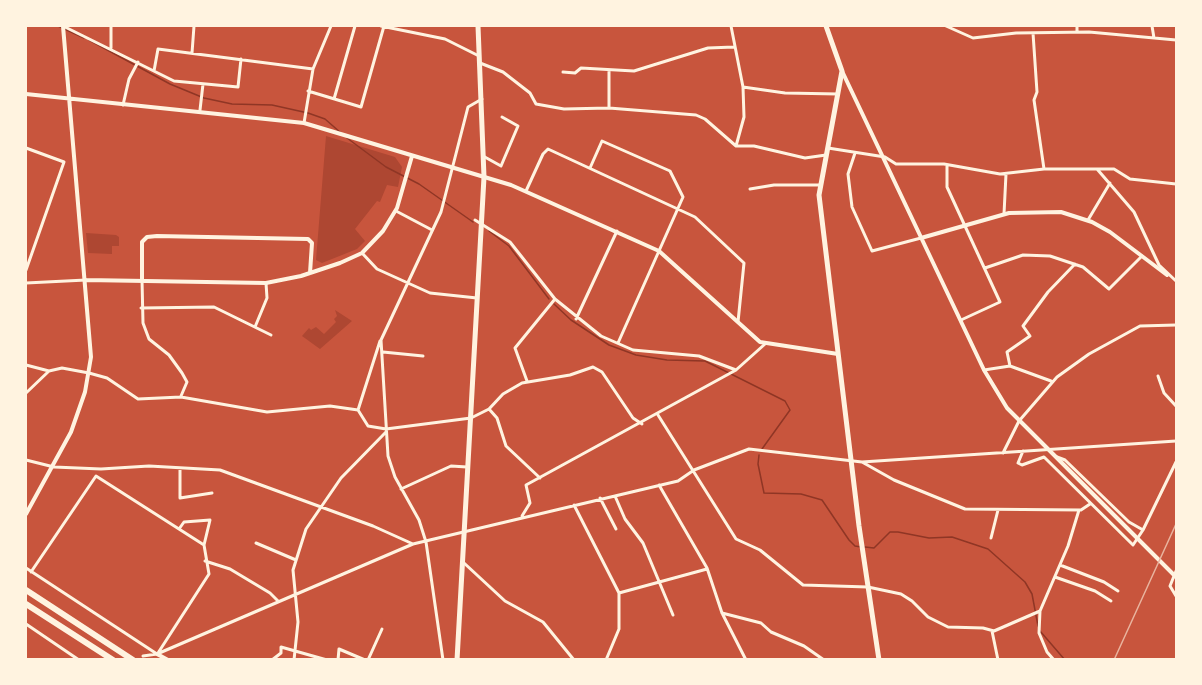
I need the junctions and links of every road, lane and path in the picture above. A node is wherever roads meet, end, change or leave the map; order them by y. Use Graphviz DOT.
graph roads {
  1 [pos="63,26"];
  2 [pos="111,26"];
  3 [pos="194,26"];
  4 [pos="331,26"];
  5 [pos="355,26"];
  6 [pos="383,26"];
  7 [pos="478,26"];
  8 [pos="731,26"];
  9 [pos="826,26"];
  10 [pos="946,26"];
  11 [pos="1077,26"];
  12 [pos="1152,26"];
  13 [pos="1077,32"];
  14 [pos="1033,33"];
  15 [pos="1154,38"];
  16 [pos="1176,40"];
  17 [pos="734,47"];
  18 [pos="111,48"];
  19 [pos="192,53"];
  20 [pos="241,59"];
  21 [pos="480,59"];
  22 [pos="138,62"];
  23 [pos="313,69"];
  24 [pos="154,71"];
  25 [pos="609,71"];
  26 [pos="842,71"];
  27 [pos="562,72"];
  28 [pos="203,84"];
  29 [pos="743,87"];
  30 [pos="308,91"];
  31 [pos="26,94"];
  32 [pos="838,94"];
  33 [pos="70,99"];
  34 [pos="334,99"];
  35 [pos="482,99"];
  36 [pos="123,105"];
  37 [pos="609,108"];
  38 [pos="200,110"];
  39 [pos="502,117"];
  40 [pos="304,123"];
  41 [pos="736,146"];
  42 [pos="26,148"];
  43 [pos="828,148"];
  44 [pos="855,152"];
  45 [pos="412,156"];
  46 [pos="483,156"];
  47 [pos="826,156"];
  48 [pos="885,157"];
  49 [pos="947,165"];
  50 [pos="453,168"];
  51 [pos="590,168"];
  52 [pos="1096,168"];
  53 [pos="1044,169"];
  54 [pos="1006,174"];
  55 [pos="484,177"];
  56 [pos="1110,183"];
  57 [pos="1176,184"];
  58 [pos="821,185"];
  59 [pos="750,189"];
  60 [pos="526,191"];
  61 [pos="678,208"];
  62 [pos="396,211"];
  63 [pos="1004,214"];
  64 [pos="1088,220"];
  65 [pos="478,221"];
  66 [pos="965,225"];
  67 [pos="432,230"];
  68 [pos="617,231"];
  69 [pos="921,238"];
  70 [pos="659,251"];
  71 [pos="362,253"];
  72 [pos="1142,256"];
  73 [pos="1075,264"];
  74 [pos="985,268"];
  75 [pos="26,270"];
  76 [pos="310,273"];
  77 [pos="1167,275"];
  78 [pos="86,280"];
  79 [pos="142,280"];
  80 [pos="1176,281"];
  81 [pos="266,283"];
  82 [pos="408,283"];
  83 [pos="26,284"];
  84 [pos="477,298"];
  85 [pos="555,299"];
  86 [pos="141,308"];
  87 [pos="576,319"];
  88 [pos="962,321"];
  89 [pos="738,322"];
  90 [pos="1176,325"];
  91 [pos="255,327"];
  92 [pos="271,335"];
  93 [pos="381,340"];
  94 [pos="617,344"];
  95 [pos="765,344"];
  96 [pos="382,352"];
  97 [pos="838,354"];
  98 [pos="423,356"];
  99 [pos="26,365"];
  100 [pos="1011,366"];
  101 [pos="984,370"];
  102 [pos="50,371"];
  103 [pos="734,371"];
  104 [pos="89,373"];
  105 [pos="1158,376"];
  106 [pos="527,381"];
  107 [pos="1051,381"];
  108 [pos="26,393"];
  109 [pos="181,397"];
  110 [pos="1176,406"];
  111 [pos="489,409"];
  112 [pos="358,411"];
  113 [pos="658,415"];
  114 [pos="471,418"];
  115 [pos="1019,421"];
  116 [pos="642,424"];
  117 [pos="386,430"];
  118 [pos="1176,441"];
  119 [pos="1045,448"];
  120 [pos="1023,451"];
  121 [pos="1003,453"];
  122 [pos="1053,455"];
  123 [pos="26,460"];
  124 [pos="851,461"];
  125 [pos="862,462"];
  126 [pos="1176,462"];
  127 [pos="54,467"];
  128 [pos="467,467"];
  129 [pos="180,468"];
  130 [pos="694,470"];
  131 [pos="540,478"];
  132 [pos="659,485"];
  133 [pos="401,489"];
  134 [pos="212,493"];
  135 [pos="615,496"];
  136 [pos="600,498"];
  137 [pos="1090,504"];
  138 [pos="574,505"];
  139 [pos="321,509"];
  140 [pos="998,510"];
  141 [pos="1079,510"];
  142 [pos="26,514"];
  143 [pos="521,518"];
  144 [pos="616,528"];
  145 [pos="179,529"];
  146 [pos="1143,530"];
  147 [pos="465,533"];
  148 [pos="991,538"];
  149 [pos="426,542"];
  150 [pos="256,543"];
  151 [pos="412,544"];
  152 [pos="204,545"];
  153 [pos="296,560"];
  154 [pos="205,561"];
  155 [pos="464,563"];
  156 [pos="1060,565"];
  157 [pos="26,568"];
  158 [pos="707,568"];
  159 [pos="1176,571"];
  160 [pos="31,572"];
  161 [pos="1055,577"];
  162 [pos="1176,577"];
  163 [pos="658,581"];
  164 [pos="868,587"];
  165 [pos="26,590"];
  166 [pos="1118,591"];
  167 [pos="619,593"];
  168 [pos="295,594"];
  169 [pos="1176,596"];
  170 [pos="278,601"];
  171 [pos="1111,601"];
  172 [pos="26,604"];
  173 [pos="1041,611"];
  174 [pos="723,613"];
  175 [pos="673,615"];
  176 [pos="26,624"];
  177 [pos="382,629"];
  178 [pos="992,631"];
  179 [pos="295,652"];
  180 [pos="157,654"];
  181 [pos="143,656"];
  182 [pos="80,660"];
  183 [pos="113,660"];
  184 [pos="134,660"];
  185 [pos="168,660"];
  186 [pos="272,660"];
  187 [pos="294,660"];
  188 [pos="327,660"];
  189 [pos="338,660"];
  190 [pos="367,660"];
  191 [pos="407,660"];
  192 [pos="415,660"];
  193 [pos="443,660"];
  194 [pos="457,660"];
  195 [pos="574,660"];
  196 [pos="606,660"];
  197 [pos="746,660"];
  198 [pos="824,660"];
  199 [pos="879,660"];
  200 [pos="998,660"];
  201 [pos="1054,660"];
  1 -- 18 [label="street"];
  1 -- 33 [label="street"];
  2 -- 18 [label="street"];
  3 -- 19 [label="street"];
  4 -- 23 [label="street"];
  5 -- 34 [label="street"];
  6 -- 21 [label="street"];
  6 -- 34 [label="street"];
  7 -- 21 [label="main road"];
  8 -- 17 [label="street"];
  9 -- 26 [label="main road"];
  10 -- 14 [label="street"];
  11 -- 13 [label="street"];
  12 -- 15 [label="street"];
  13 -- 14 [label="street"];
  13 -- 15 [label="street"];
  14 -- 53 [label="street"];
  15 -- 16 [label="street"];
  17 -- 25 [label="street"];
  17 -- 29 [label="street"];
  18 -- 22 [label="street"];
  19 -- 20 [label="street"];
  19 -- 24 [label="street"];
  20 -- 23 [label="street"];
  20 -- 28 [label="street"];
  21 -- 35 [label="main road"];
  21 -- 37 [label="street"];
  22 -- 24 [label="street"];
  22 -- 36 [label="street"];
  23 -- 30 [label="street"];
  24 -- 28 [label="street"];
  25 -- 27 [label="street"];
  25 -- 37 [label="street"];
  26 -- 32 [label="main road"];
  26 -- 48 [label="street"];
  28 -- 38 [label="street"];
  29 -- 32 [label="street"];
  29 -- 41 [label="street"];
  30 -- 34 [label="street"];
  30 -- 40 [label="street"];
  31 -- 33 [label="street"];
  32 -- 43 [label="main road"];
  33 -- 36 [label="street"];
  33 -- 78 [label="street"];
  35 -- 46 [label="main road"];
  35 -- 50 [label="street"];
  36 -- 38 [label="street"];
  37 -- 41 [label="street"];
  38 -- 40 [label="street"];
  39 -- 46 [label="street"];
  40 -- 45 [label="street"];
  41 -- 47 [label="street"];
  42 -- 75 [label="street"];
  43 -- 44 [label="street"];
  43 -- 47 [label="main road"];
  44 -- 48 [label="street"];
  44 -- 69 [label="street"];
  45 -- 50 [label="street"];
  45 -- 62 [label="street"];
  46 -- 55 [label="main road"];
  47 -- 58 [label="main road"];
  48 -- 49 [label="street"];
  48 -- 69 [label="street"];
  49 -- 54 [label="street"];
  49 -- 66 [label="street"];
  50 -- 55 [label="street"];
  50 -- 67 [label="street"];
  51 -- 60 [label="street"];
  51 -- 61 [label="street"];
  51 -- 61 [label="street"];
  52 -- 53 [label="street"];
  52 -- 56 [label="street"];
  52 -- 57 [label="street"];
  53 -- 54 [label="street"];
  54 -- 63 [label="street"];
  55 -- 60 [label="street"];
  55 -- 65 [label="main road"];
  56 -- 64 [label="street"];
  56 -- 77 [label="street"];
  58 -- 59 [label="street"];
  58 -- 97 [label="main road"];
  60 -- 68 [label="street"];
  61 -- 70 [label="street"];
  61 -- 89 [label="street"];
  62 -- 67 [label="street"];
  62 -- 71 [label="street"];
  63 -- 64 [label="street"];
  63 -- 66 [label="street"];
  64 -- 72 [label="street"];
  65 -- 84 [label="main road"];
  65 -- 85 [label="street"];
  66 -- 69 [label="street"];
  66 -- 74 [label="street"];
  67 -- 82 [label="street"];
  68 -- 70 [label="street"];
  68 -- 87 [label="street"];
  69 -- 88 [label="street"];
  70 -- 89 [label="street"];
  70 -- 94 [label="street"];
  71 -- 76 [label="street"];
  71 -- 82 [label="street"];
  72 -- 73 [label="street"];
  72 -- 77 [label="street"];
  73 -- 74 [label="street"];
  73 -- 100 [label="street"];
  74 -- 88 [label="street"];
  76 -- 79 [label="street"];
  76 -- 81 [label="street"];
  77 -- 80 [label="street"];
  78 -- 79 [label="street"];
  78 -- 83 [label="street"];
  78 -- 104 [label="street"];
  79 -- 81 [label="street"];
  79 -- 86 [label="street"];
  81 -- 91 [label="street"];
  82 -- 84 [label="street"];
  82 -- 93 [label="street"];
  84 -- 114 [label="main road"];
  85 -- 87 [label="street"];
  85 -- 106 [label="street"];
  86 -- 91 [label="street"];
  86 -- 109 [label="street"];
  87 -- 94 [label="street"];
  88 -- 101 [label="street"];
  89 -- 95 [label="street"];
  90 -- 107 [label="street"];
  91 -- 92 [label="street"];
  93 -- 96 [label="street"];
  93 -- 112 [label="street"];
  94 -- 103 [label="street"];
  95 -- 97 [label="street"];
  95 -- 103 [label="street"];
  96 -- 98 [label="street"];
  96 -- 117 [label="street"];
  97 -- 124 [label="main road"];
  99 -- 102 [label="street"];
  100 -- 101 [label="street"];
  100 -- 107 [label="street"];
  101 -- 115 [label="street"];
  102 -- 104 [label="street"];
  102 -- 108 [label="street"];
  103 -- 113 [label="street"];
  104 -- 109 [label="street"];
  104 -- 127 [label="street"];
  105 -- 110 [label="street"];
  106 -- 111 [label="street"];
  106 -- 116 [label="street"];
  107 -- 115 [label="street"];
  109 -- 112 [label="street"];
  111 -- 114 [label="street"];
  111 -- 131 [label="street"];
  112 -- 117 [label="street"];
  113 -- 116 [label="street"];
  113 -- 130 [label="street"];
  114 -- 117 [label="street"];
  114 -- 128 [label="main road"];
  115 -- 119 [label="street"];
  115 -- 121 [label="street"];
  116 -- 131 [label="street"];
  117 -- 133 [label="street"];
  117 -- 139 [label="street"];
  118 -- 119 [label="street"];
  119 -- 120 [label="street"];
  119 -- 122 [label="street"];
  120 -- 121 [label="street"];
  120 -- 137 [label="street"];
  121 -- 125 [label="street"];
  122 -- 146 [label="street"];
  122 -- 162 [label="street"];
  123 -- 127 [label="street"];
  124 -- 125 [label="street"];
  124 -- 130 [label="street"];
  124 -- 164 [label="main road"];
  125 -- 140 [label="street"];
  126 -- 146 [label="street"];
  127 -- 129 [label="street"];
  127 -- 142 [label="street"];
  128 -- 133 [label="street"];
  128 -- 147 [label="main road"];
  129 -- 134 [label="street"];
  129 -- 139 [label="street"];
  130 -- 132 [label="street"];
  130 -- 164 [label="street"];
  131 -- 143 [label="street"];
  132 -- 135 [label="street"];
  132 -- 158 [label="street"];
  133 -- 149 [label="street"];
  135 -- 136 [label="street"];
  135 -- 163 [label="street"];
  136 -- 138 [label="street"];
  136 -- 144 [label="street"];
  137 -- 141 [label="street"];
  137 -- 146 [label="street"];
  138 -- 143 [label="street"];
  138 -- 167 [label="street"];
  139 -- 151 [label="street"];
  139 -- 153 [label="street"];
  140 -- 141 [label="street"];
  140 -- 148 [label="street"];
  141 -- 156 [label="street"];
  143 -- 147 [label="street"];
  145 -- 152 [label="street"];
  145 -- 152 [label="street"];
  145 -- 160 [label="street"];
  147 -- 149 [label="street"];
  147 -- 155 [label="main road"];
  149 -- 151 [label="street"];
  149 -- 193 [label="street"];
  150 -- 153 [label="street"];
  151 -- 168 [label="street"];
  152 -- 154 [label="street"];
  153 -- 168 [label="street"];
  154 -- 170 [label="street"];
  154 -- 180 [label="street"];
  155 -- 194 [label="main road"];
  155 -- 195 [label="street"];
  156 -- 161 [label="street"];
  156 -- 166 [label="street"];
  157 -- 160 [label="street"];
  158 -- 163 [label="street"];
  158 -- 174 [label="street"];
  159 -- 169 [label="street"];
  160 -- 180 [label="street"];
  161 -- 171 [label="street"];
  161 -- 173 [label="street"];
  163 -- 167 [label="street"];
  163 -- 175 [label="street"];
  164 -- 178 [label="street"];
  164 -- 199 [label="main road"];
  165 -- 184 [label="highway"];
  167 -- 196 [label="street"];
  168 -- 170 [label="street"];
  168 -- 179 [label="street"];
  170 -- 180 [label="street"];
  172 -- 183 [label="highway"];
  173 -- 178 [label="street"];
  173 -- 201 [label="street"];
  174 -- 197 [label="street"];
  174 -- 198 [label="street"];
  176 -- 182 [label="street"];
  177 -- 190 [label="street"];
  178 -- 200 [label="street"];
  179 -- 186 [label="street"];
  179 -- 187 [label="street"];
  179 -- 188 [label="street"];
  180 -- 181 [label="street"];
  180 -- 185 [label="street"];
  189 -- 190 [label="street"];
  191 -- 192 [label="street"];
}
